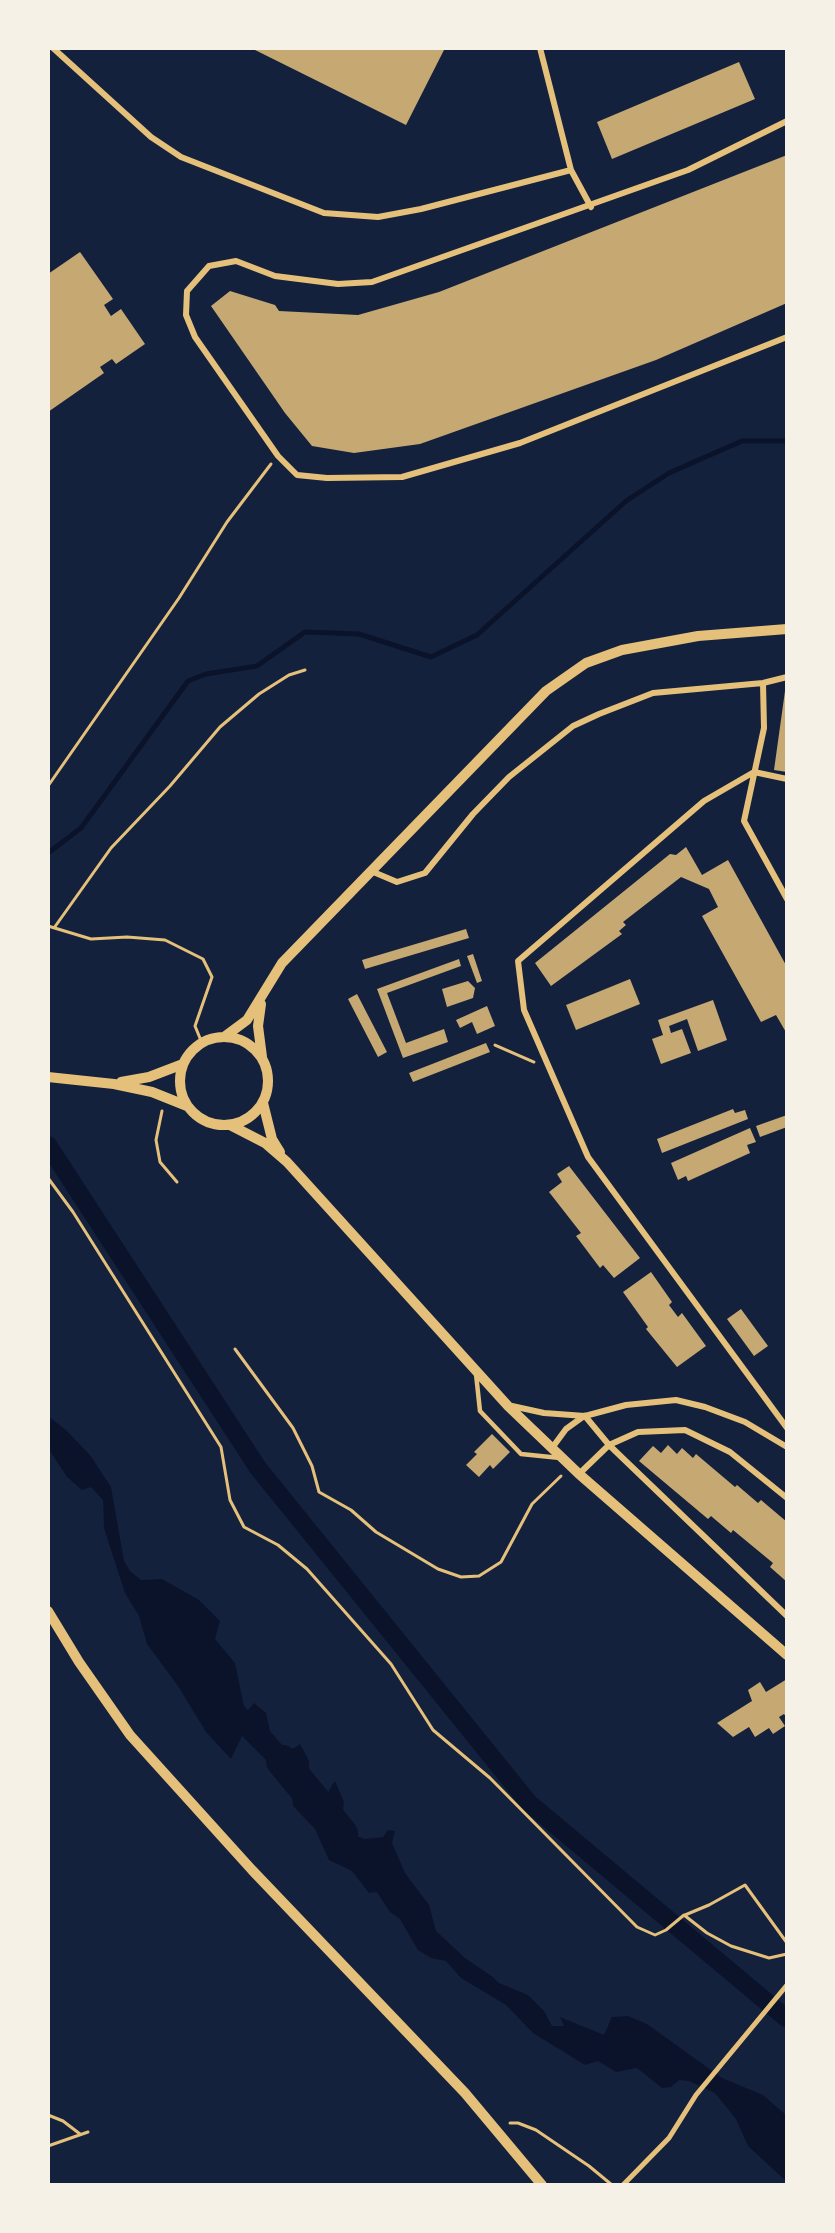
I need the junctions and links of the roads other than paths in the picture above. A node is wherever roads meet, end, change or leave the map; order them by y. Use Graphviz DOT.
graph roads {
  1 [pos="53,48"];
  2 [pos="540,48"];
  3 [pos="787,121"];
  4 [pos="571,170"];
  5 [pos="591,207"];
  6 [pos="787,337"];
  7 [pos="787,629"];
  8 [pos="787,677"];
  9 [pos="763,683"];
  10 [pos="754,772"];
  11 [pos="787,778"];
  12 [pos="370,871"];
  13 [pos="787,899"];
  14 [pos="262,1000"];
  15 [pos="224,1037"];
  16 [pos="262,1057"];
  17 [pos="183,1064"];
  18 [pos="48,1077"];
  19 [pos="114,1084"];
  20 [pos="263,1103"];
  21 [pos="187,1106"];
  22 [pos="230,1125"];
  23 [pos="287,1162"];
  24 [pos="476,1371"];
  25 [pos="508,1406"];
  26 [pos="585,1416"];
  27 [pos="787,1428"];
  28 [pos="609,1445"];
  29 [pos="787,1447"];
  30 [pos="552,1448"];
  31 [pos="571,1467"];
  32 [pos="787,1498"];
  33 [pos="48,1611"];
  34 [pos="787,1616"];
  35 [pos="787,1655"];
  36 [pos="786,1986"];
  37 [pos="542,2185"];
  38 [pos="623,2185"];
  1 -- 4 [label="street"];
  2 -- 4 [label="street"];
  3 -- 5 [label="street"];
  4 -- 5 [label="street"];
  5 -- 6 [label="street"];
  7 -- 12 [label="street"];
  8 -- 9 [label="street"];
  9 -- 10 [label="street"];
  9 -- 12 [label="street"];
  10 -- 11 [label="street"];
  10 -- 13 [label="street"];
  10 -- 27 [label="street"];
  12 -- 14 [label="street"];
  14 -- 15 [label="street"];
  14 -- 16 [label="street"];
  15 -- 16 [label="street"];
  15 -- 17 [label="street"];
  16 -- 20 [label="street"];
  17 -- 19 [label="street"];
  17 -- 21 [label="street"];
  18 -- 19 [label="street"];
  19 -- 21 [label="street"];
  20 -- 22 [label="street"];
  20 -- 23 [label="street"];
  21 -- 22 [label="street"];
  22 -- 23 [label="street"];
  23 -- 24 [label="street"];
  24 -- 25 [label="street"];
  24 -- 31 [label="lane"];
  25 -- 26 [label="street"];
  25 -- 30 [label="street"];
  26 -- 28 [label="street"];
  26 -- 29 [label="street"];
  26 -- 30 [label="street"];
  28 -- 31 [label="street"];
  28 -- 32 [label="street"];
  28 -- 34 [label="street"];
  30 -- 31 [label="street"];
  31 -- 35 [label="street"];
  33 -- 37 [label="street"];
  36 -- 38 [label="street"];
}
